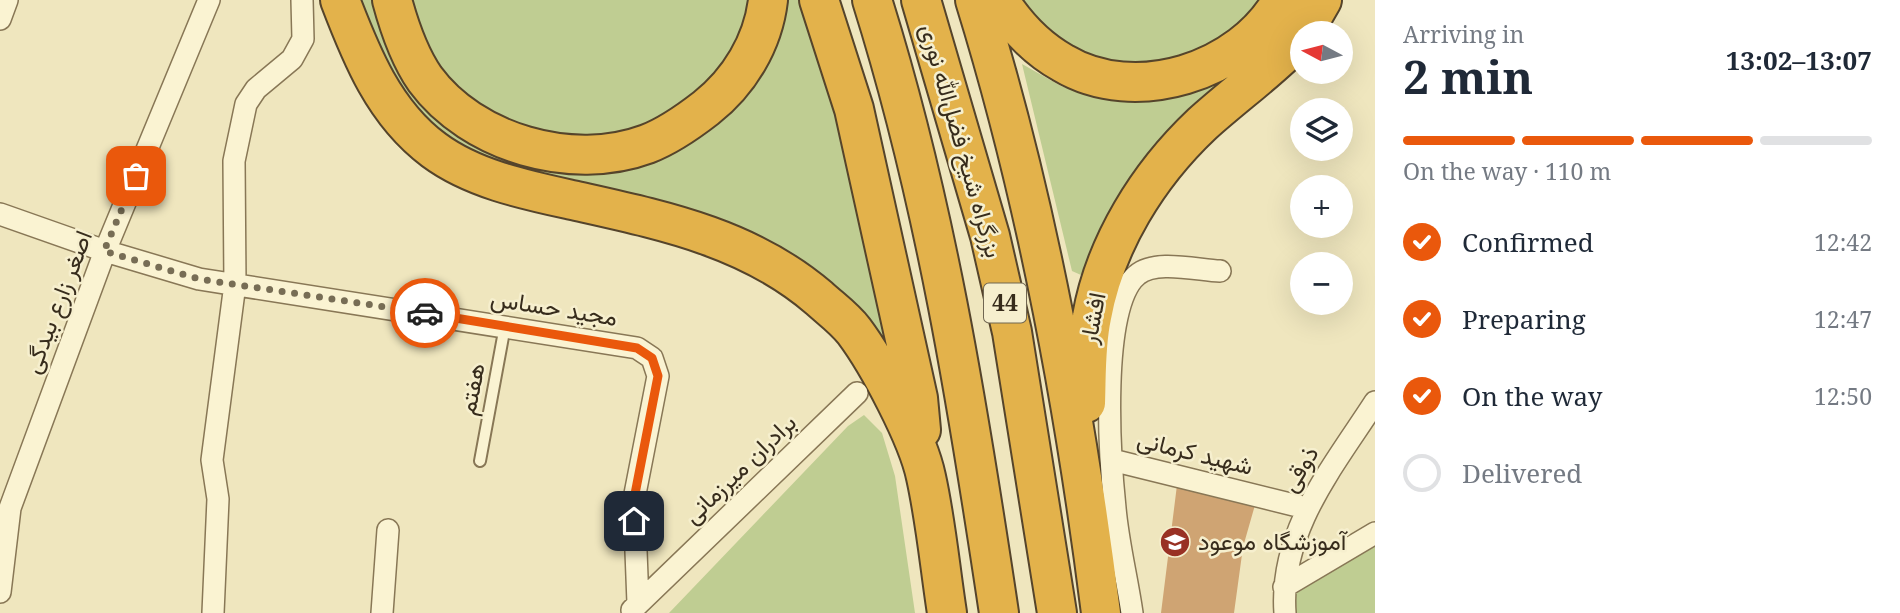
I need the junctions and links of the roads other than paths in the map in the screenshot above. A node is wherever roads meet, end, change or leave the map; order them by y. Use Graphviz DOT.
graph roads {
  1 [pos="8,0"];
  2 [pos="209,0"];
  3 [pos="302,0"];
  4 [pos="340,0"];
  5 [pos="392,0"];
  6 [pos="768,0"];
  7 [pos="819,0"];
  8 [pos="872,0"];
  9 [pos="921,0"];
  10 [pos="975,0"];
  11 [pos="999,0"];
  12 [pos="1282,0"];
  13 [pos="1322,0"];
  14 [pos="0,19"];
  15 [pos="1310,21"];
  16 [pos="1290,49"];
  17 [pos="0,214"];
  18 [pos="104,251"];
  19 [pos="1220,271"];
  20 [pos="235,284"];
  21 [pos="505,326"];
  22 [pos="857,393"];
  23 [pos="1375,402"];
  24 [pos="480,461"];
  25 [pos="1097,464"];
  26 [pos="926,475"];
  27 [pos="1306,508"];
  28 [pos="387,530"];
  29 [pos="1375,533"];
  30 [pos="1284,587"];
  31 [pos="0,592"];
  32 [pos="634,608"];
  33 [pos="213,613"];
  34 [pos="382,613"];
  35 [pos="947,613"];
  36 [pos="999,613"];
  37 [pos="1057,613"];
  38 [pos="1101,613"];
  39 [pos="1132,613"];
  40 [pos="1285,613"];
  1 -- 14 [label="street"];
  2 -- 18 [label="street, اصغر زارع بیدگی"];
  3 -- 20 [label="street"];
  4 -- 26 [label="highway"];
  5 -- 6 [label="highway"];
  7 -- 26 [label="highway"];
  8 -- 36 [label="highway, بزرگراه شیخ فضل‌الله نوری / 44"];
  9 -- 37 [label="highway, بزرگراه شیخ فضل‌الله نوری / 44"];
  10 -- 25 [label="highway"];
  11 -- 12 [label="highway"];
  13 -- 15 [label="highway"];
  16 -- 25 [label="highway"];
  17 -- 18 [label="street, مجید حساس"];
  18 -- 20 [label="street, مجید حساس"];
  18 -- 31 [label="street, اصغر زارع بیدگی"];
  19 -- 25 [label="street, افشار"];
  20 -- 21 [label="street, مجید حساس"];
  20 -- 33 [label="street"];
  21 -- 24 [label="lane, هفتم"];
  21 -- 32 [label="street, مجید حساس"];
  22 -- 32 [label="street, برادران میرزمانی"];
  23 -- 27 [label="street, ذوقی"];
  25 -- 27 [label="street, شهید کرمانی"];
  25 -- 38 [label="highway"];
  25 -- 39 [label="street, افشار"];
  26 -- 35 [label="highway"];
  27 -- 30 [label="street, ذوقی"];
  28 -- 34 [label="street"];
  29 -- 30 [label="street"];
  30 -- 40 [label="street, ذوقی"];
}
